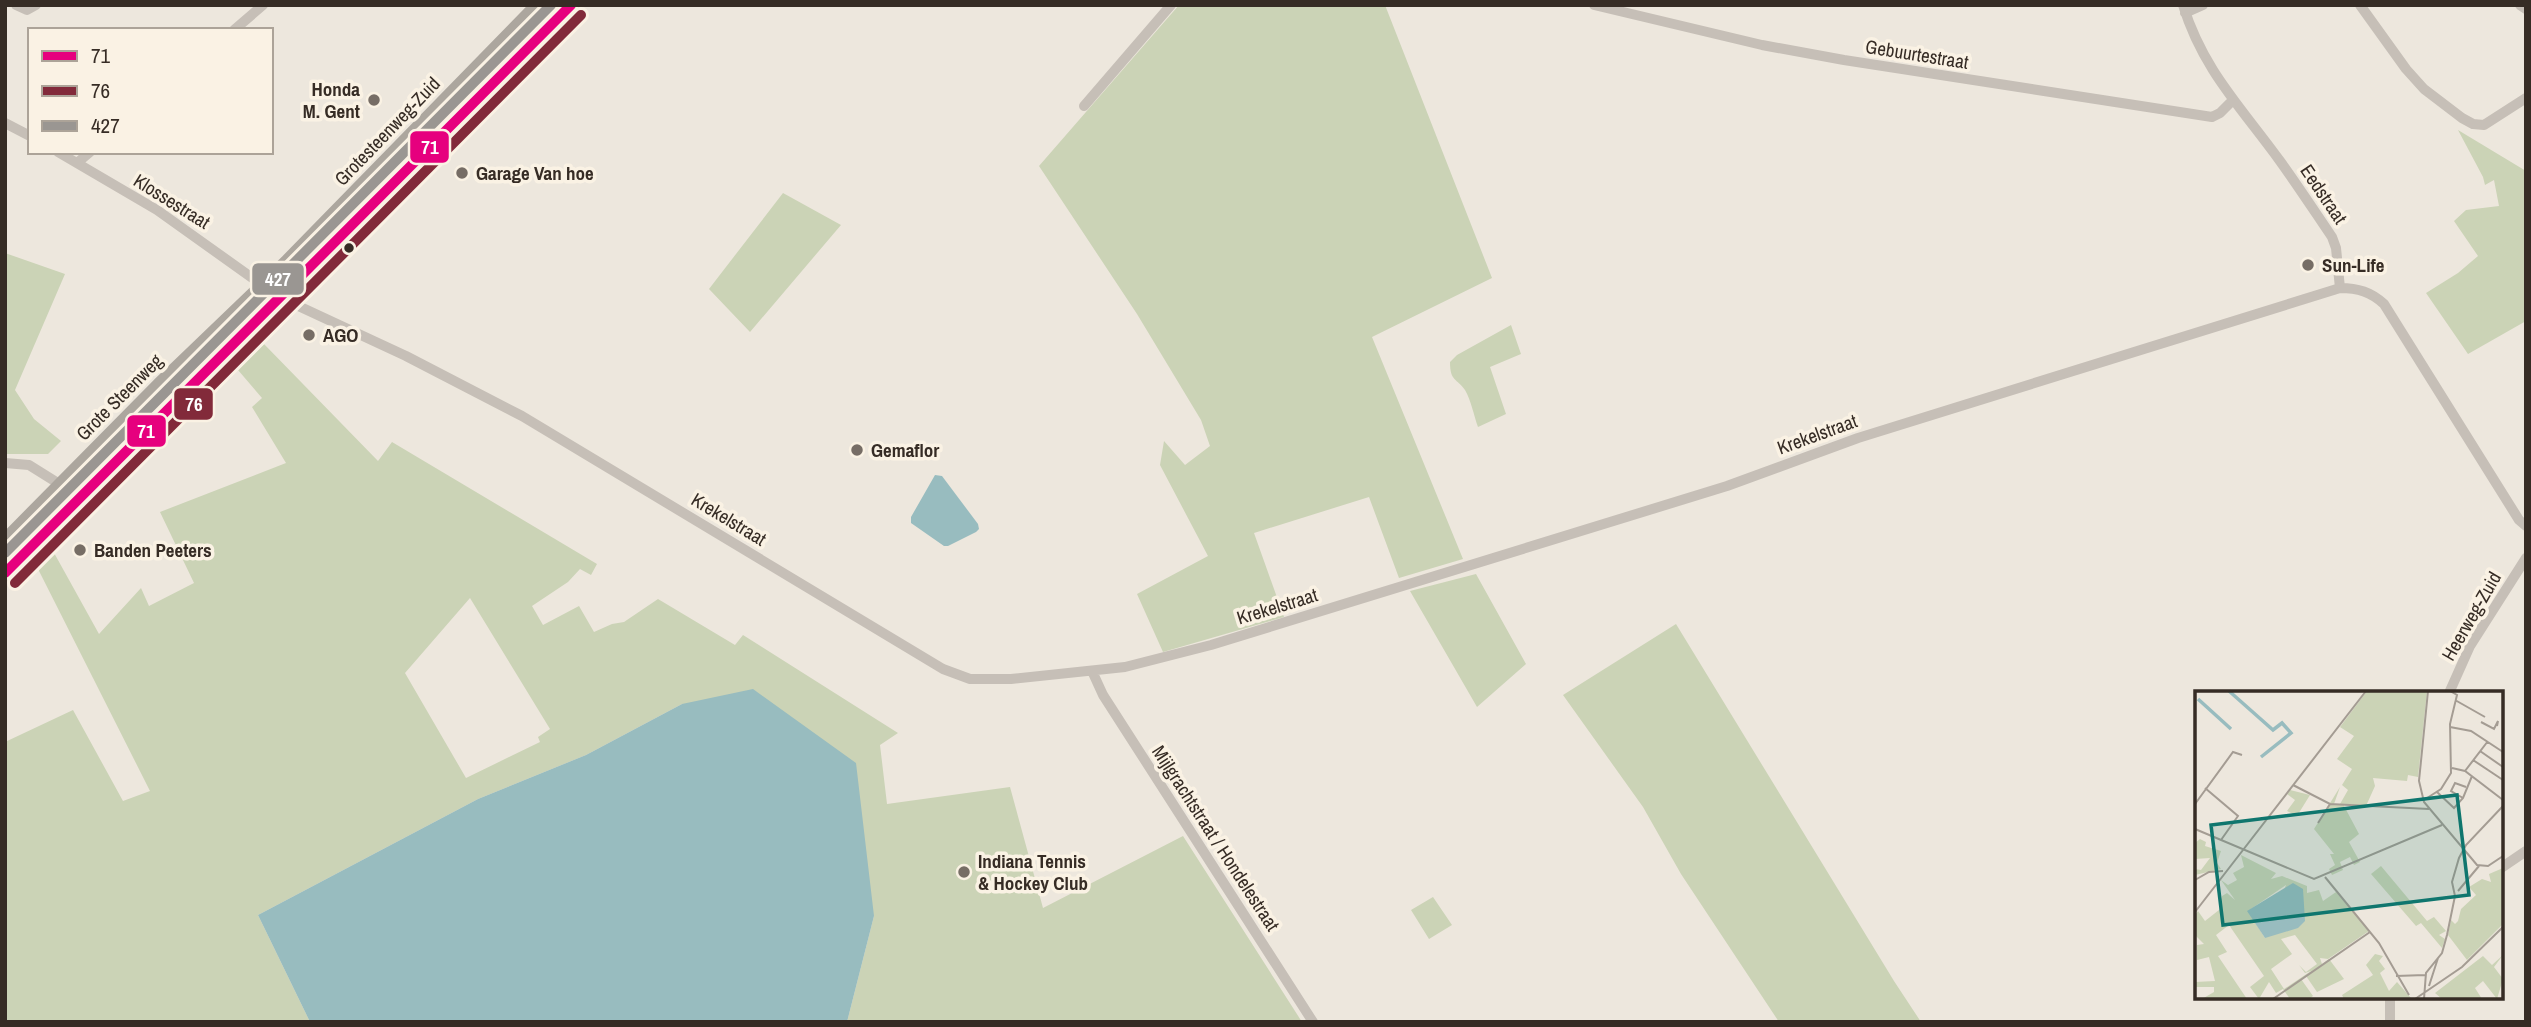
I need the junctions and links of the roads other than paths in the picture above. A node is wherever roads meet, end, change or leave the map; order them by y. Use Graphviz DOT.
graph roads {
  1 [pos="16,5"];
  2 [pos="36,5"];
  3 [pos="263,5"];
  4 [pos="539,5"];
  5 [pos="570,5"];
  6 [pos="1171,5"];
  7 [pos="1594,5"];
  8 [pos="2203,5"];
  9 [pos="2360,5"];
  10 [pos="2520,5"];
  11 [pos="2184,9"];
  12 [pos="2526,9"];
  13 [pos="5,13"];
  14 [pos="236,28"];
  15 [pos="2526,98"];
  16 [pos="2233,100"];
  17 [pos="1084,106"];
  18 [pos="5,123"];
  19 [pos="28,135"];
  20 [pos="61,154"];
  21 [pos="88,154"];
  22 [pos="77,163"];
  23 [pos="264,285"];
  24 [pos="2340,288"];
  25 [pos="279,297"];
  26 [pos="5,463"];
  27 [pos="61,485"];
  28 [pos="2526,526"];
  29 [pos="5,542"];
  30 [pos="2526,558"];
  31 [pos="5,573"];
  32 [pos="1092,671"];
  33 [pos="2450,691"];
  34 [pos="2526,850"];
  35 [pos="2503,867"];
  36 [pos="2389,999"];
  37 [pos="1313,1022"];
  38 [pos="2390,1022"];
  1 -- 2 [label="street"];
  1 -- 13 [label="street"];
  3 -- 14 [label="street"];
  4 -- 23 [label="highway, Grotesteenweg-Zuid"];
  5 -- 25 [label="highway"];
  6 -- 17 [label="street"];
  7 -- 16 [label="street, Gebuurtestraat"];
  8 -- 11 [label="street"];
  9 -- 15 [label="street"];
  10 -- 12 [label="street"];
  11 -- 16 [label="street, Eedstraat"];
  16 -- 24 [label="street, Eedstraat"];
  18 -- 19 [label="street"];
  20 -- 22 [label="street, Klossestraat"];
  21 -- 22 [label="street"];
  22 -- 23 [label="street, Klossestraat"];
  23 -- 25 [label="street, Klossestraat"];
  23 -- 27 [label="highway, Grote Steenweg"];
  24 -- 28 [label="street"];
  24 -- 32 [label="street, Krekelstraat"];
  25 -- 31 [label="highway"];
  25 -- 32 [label="street, Krekelstraat"];
  26 -- 27 [label="street"];
  27 -- 29 [label="highway, Grote Steenweg"];
  30 -- 33 [label="street, Heerweg-Zuid"];
  32 -- 37 [label="street, Mijlgrachtstraat / Hondelestraat"];
  34 -- 35 [label="street"];
  36 -- 38 [label="street"];
}
